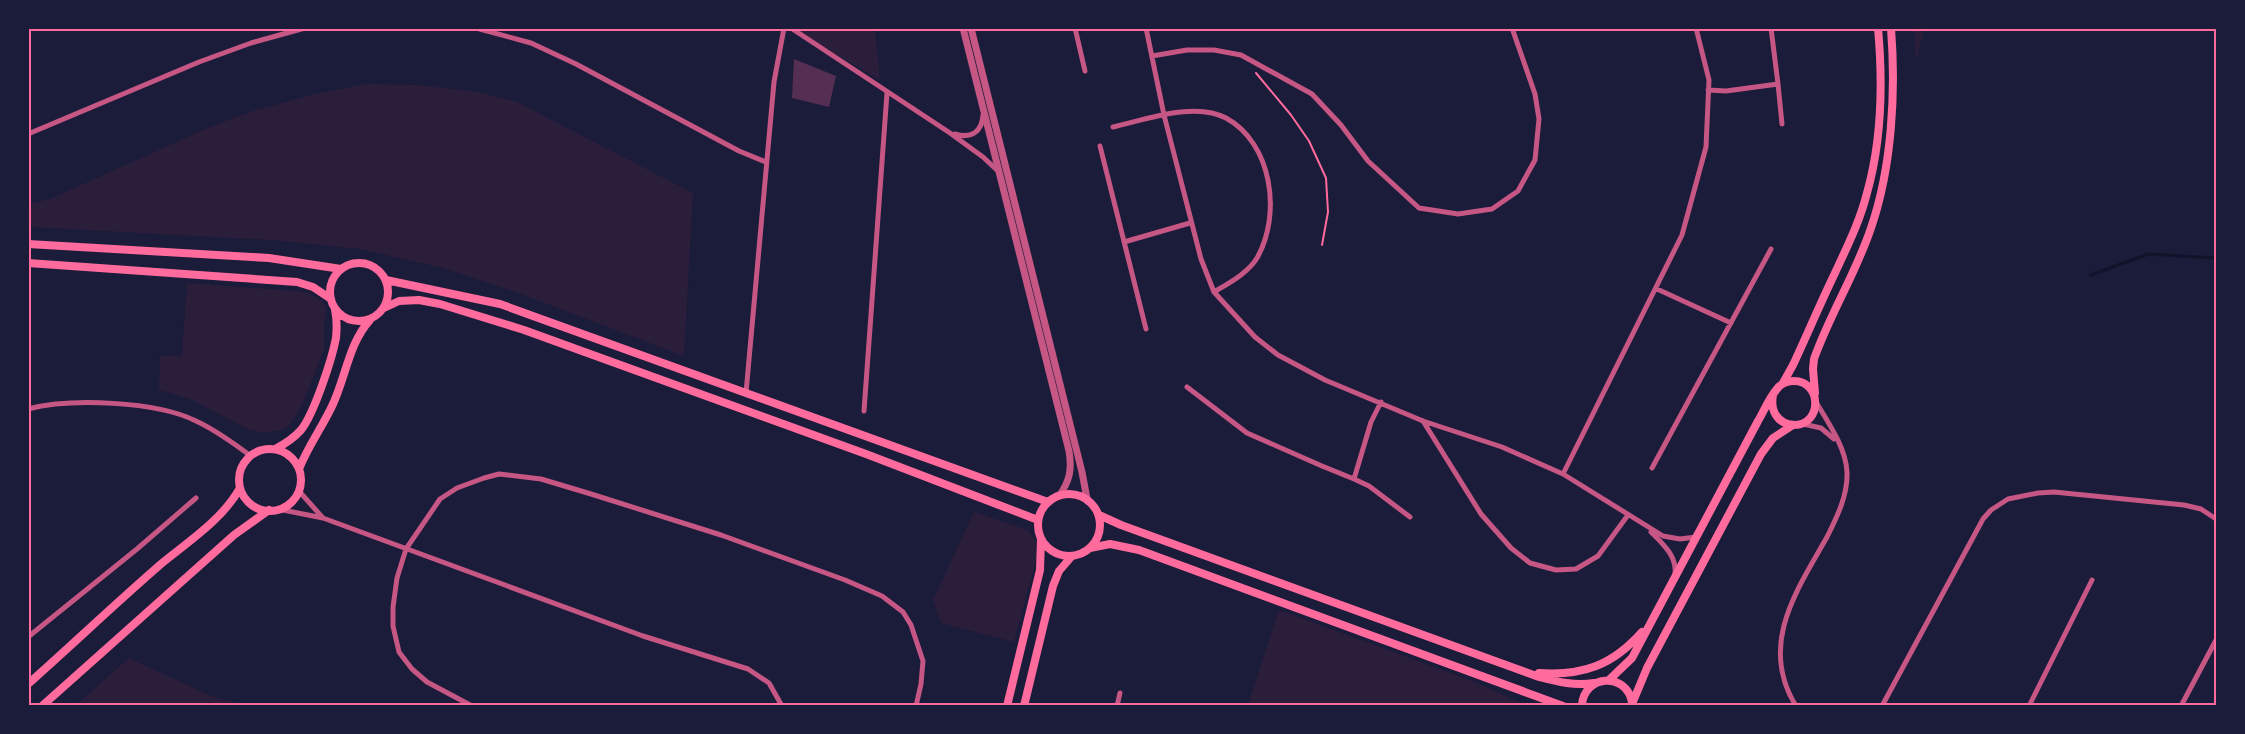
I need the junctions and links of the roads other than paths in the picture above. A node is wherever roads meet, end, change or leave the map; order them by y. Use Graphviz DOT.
graph roads {
  1 [pos="305,28"];
  2 [pos="476,28"];
  3 [pos="784,28"];
  4 [pos="791,28"];
  5 [pos="963,28"];
  6 [pos="971,28"];
  7 [pos="1076,28"];
  8 [pos="1146,28"];
  9 [pos="1512,28"];
  10 [pos="1696,28"];
  11 [pos="1771,28"];
  12 [pos="1878,28"];
  13 [pos="1891,28"];
  14 [pos="1152,56"];
  15 [pos="1085,70"];
  16 [pos="1778,84"];
  17 [pos="1708,90"];
  18 [pos="887,93"];
  19 [pos="984,108"];
  20 [pos="1164,115"];
  21 [pos="1782,124"];
  22 [pos="1113,127"];
  23 [pos="950,133"];
  24 [pos="28,134"];
  25 [pos="1100,146"];
  26 [pos="766,162"];
  27 [pos="1000,174"];
  28 [pos="1190,223"];
  29 [pos="1124,242"];
  30 [pos="28,244"];
  31 [pos="1771,249"];
  32 [pos="28,263"];
  33 [pos="341,269"];
  34 [pos="386,280"];
  35 [pos="1657,289"];
  36 [pos="1214,292"];
  37 [pos="331,299"];
  38 [pos="334,308"];
  39 [pos="384,308"];
  40 [pos="372,318"];
  41 [pos="1731,322"];
  42 [pos="1146,329"];
  43 [pos="1782,384"];
  44 [pos="1187,387"];
  45 [pos="746,393"];
  46 [pos="1773,395"];
  47 [pos="1816,398"];
  48 [pos="1381,402"];
  49 [pos="28,409"];
  50 [pos="864,411"];
  51 [pos="1423,421"];
  52 [pos="1797,424"];
  53 [pos="1839,445"];
  54 [pos="274,449"];
  55 [pos="251,456"];
  56 [pos="1652,468"];
  57 [pos="299,469"];
  58 [pos="1563,474"];
  59 [pos="1354,479"];
  60 [pos="240,489"];
  61 [pos="299,491"];
  62 [pos="1059,496"];
  63 [pos="196,498"];
  64 [pos="1087,500"];
  65 [pos="1048,502"];
  66 [pos="278,509"];
  67 [pos="269,510"];
  68 [pos="1099,515"];
  69 [pos="1628,515"];
  70 [pos="1410,517"];
  71 [pos="323,518"];
  72 [pos="2217,519"];
  73 [pos="1038,520"];
  74 [pos="1646,526"];
  75 [pos="1696,537"];
  76 [pos="1041,538"];
  77 [pos="1090,548"];
  78 [pos="406,549"];
  79 [pos="1072,556"];
  80 [pos="1674,578"];
  81 [pos="2092,580"];
  82 [pos="1651,622"];
  83 [pos="28,637"];
  84 [pos="2217,640"];
  85 [pos="1526,672"];
  86 [pos="1609,680"];
  87 [pos="1594,683"];
  88 [pos="28,684"];
  89 [pos="1120,693"];
  90 [pos="42,705"];
  91 [pos="472,705"];
  92 [pos="782,705"];
  93 [pos="916,705"];
  94 [pos="1007,705"];
  95 [pos="1024,705"];
  96 [pos="1117,705"];
  97 [pos="1563,705"];
  98 [pos="1582,705"];
  99 [pos="1632,705"];
  100 [pos="1796,705"];
  101 [pos="1882,705"];
  102 [pos="2029,705"];
  103 [pos="2181,705"];
  1 -- 24 [label="street"];
  2 -- 26 [label="street"];
  3 -- 26 [label="street"];
  4 -- 18 [label="street"];
  5 -- 19 [label="street"];
  6 -- 64 [label="street"];
  7 -- 15 [label="street"];
  8 -- 14 [label="street"];
  9 -- 14 [label="street"];
  10 -- 17 [label="street"];
  11 -- 16 [label="street"];
  12 -- 43 [label="main road"];
  13 -- 47 [label="main road"];
  14 -- 20 [label="street"];
  16 -- 17 [label="street"];
  16 -- 21 [label="street"];
  17 -- 35 [label="street"];
  18 -- 23 [label="street"];
  18 -- 50 [label="street"];
  19 -- 23 [label="street"];
  19 -- 27 [label="street"];
  20 -- 22 [label="street"];
  20 -- 28 [label="street"];
  20 -- 36 [label="street"];
  23 -- 27 [label="street"];
  25 -- 29 [label="street"];
  26 -- 45 [label="street"];
  27 -- 62 [label="street"];
  28 -- 29 [label="street"];
  28 -- 36 [label="street"];
  29 -- 42 [label="street"];
  30 -- 33 [label="main road"];
  31 -- 41 [label="street"];
  32 -- 37 [label="main road"];
  33 -- 34 [label="main road"];
  33 -- 37 [label="main road"];
  34 -- 39 [label="main road"];
  34 -- 45 [label="main road"];
  35 -- 41 [label="street"];
  35 -- 58 [label="street"];
  36 -- 48 [label="street"];
  37 -- 38 [label="main road"];
  38 -- 40 [label="main road"];
  38 -- 54 [label="main road"];
  39 -- 40 [label="main road"];
  39 -- 73 [label="main road"];
  40 -- 57 [label="main road"];
  41 -- 56 [label="street"];
  43 -- 46 [label="main road"];
  43 -- 47 [label="main road"];
  44 -- 59 [label="street"];
  45 -- 65 [label="main road"];
  46 -- 52 [label="main road"];
  46 -- 75 [label="main road"];
  47 -- 52 [label="main road"];
  47 -- 53 [label="street"];
  48 -- 51 [label="street"];
  48 -- 59 [label="street"];
  49 -- 55 [label="street"];
  51 -- 58 [label="street"];
  51 -- 69 [label="street"];
  52 -- 53 [label="street"];
  52 -- 99 [label="main road"];
  53 -- 100 [label="street"];
  54 -- 55 [label="main road"];
  54 -- 57 [label="main road"];
  55 -- 60 [label="main road"];
  57 -- 61 [label="main road"];
  58 -- 69 [label="street"];
  59 -- 70 [label="street"];
  60 -- 67 [label="main road"];
  60 -- 88 [label="main road"];
  61 -- 66 [label="main road"];
  61 -- 71 [label="street"];
  62 -- 64 [label="main road"];
  62 -- 65 [label="main road"];
  63 -- 83 [label="street"];
  64 -- 68 [label="main road"];
  65 -- 73 [label="main road"];
  66 -- 67 [label="main road"];
  66 -- 71 [label="street"];
  67 -- 90 [label="main road"];
  68 -- 77 [label="main road"];
  68 -- 85 [label="main road"];
  69 -- 74 [label="street"];
  71 -- 78 [label="street"];
  72 -- 101 [label="street"];
  73 -- 76 [label="main road"];
  74 -- 75 [label="street"];
  74 -- 80 [label="street"];
  75 -- 80 [label="main road"];
  76 -- 79 [label="main road"];
  76 -- 94 [label="main road"];
  77 -- 79 [label="main road"];
  77 -- 97 [label="main road"];
  78 -- 91 [label="street"];
  78 -- 92 [label="street"];
  78 -- 93 [label="street"];
  79 -- 95 [label="main road"];
  80 -- 82 [label="main road"];
  81 -- 102 [label="street"];
  82 -- 85 [label="main road"];
  82 -- 86 [label="main road"];
  84 -- 103 [label="street"];
  85 -- 87 [label="main road"];
  86 -- 87 [label="main road"];
  86 -- 99 [label="main road"];
  87 -- 98 [label="main road"];
  89 -- 96 [label="street"];
}
